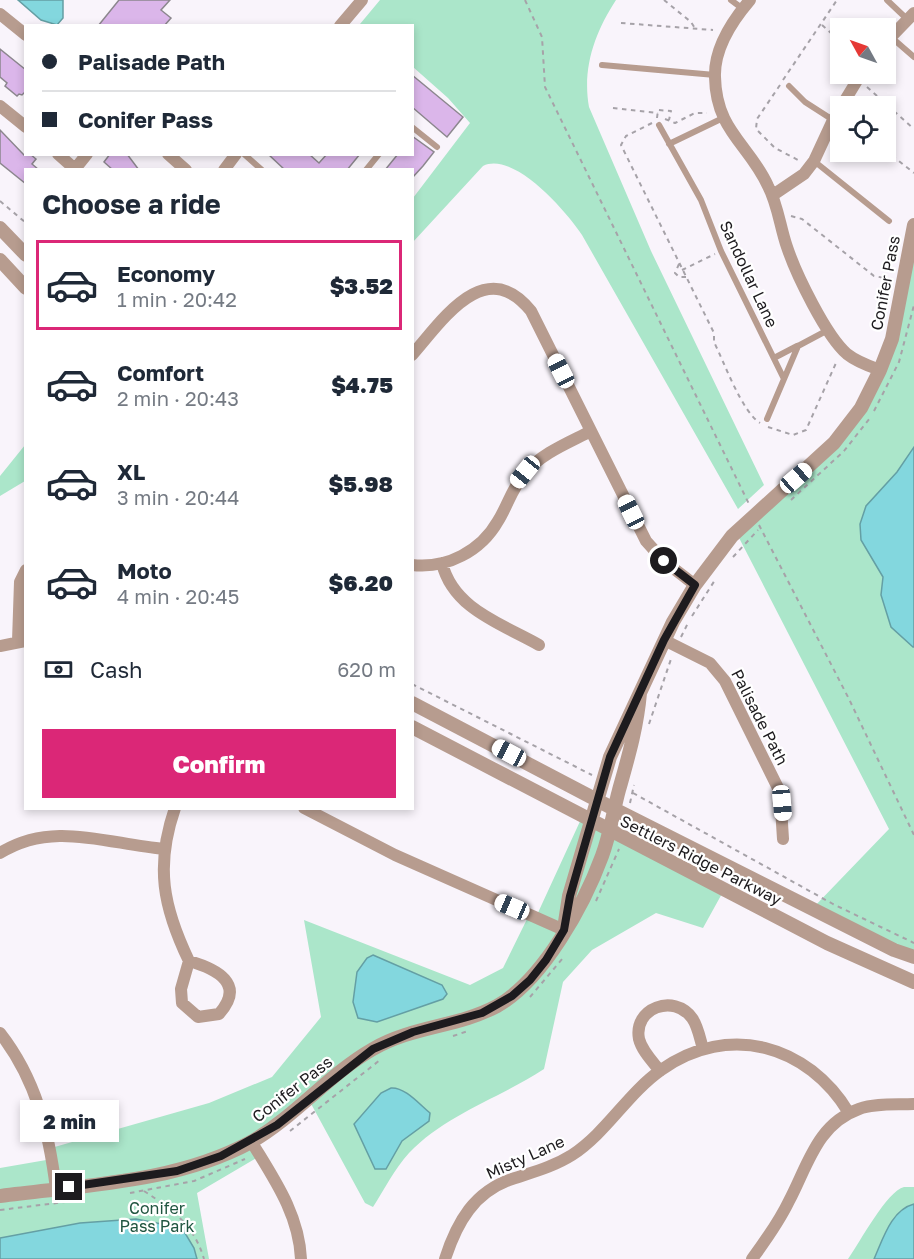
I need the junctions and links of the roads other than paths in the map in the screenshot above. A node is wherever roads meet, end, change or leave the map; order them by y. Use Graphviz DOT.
graph roads {
  1 [pos="362,0"];
  2 [pos="731,0"];
  3 [pos="887,0"];
  4 [pos="747,4"];
  5 [pos="0,14"];
  6 [pos="911,16"];
  7 [pos="342,24"];
  8 [pos="896,32"];
  9 [pos="24,33"];
  10 [pos="896,45"];
  11 [pos="914,57"];
  12 [pos="602,65"];
  13 [pos="715,75"];
  14 [pos="789,86"];
  15 [pos="0,106"];
  16 [pos="723,118"];
  17 [pos="830,118"];
  18 [pos="658,123"];
  19 [pos="24,125"];
  20 [pos="830,126"];
  21 [pos="414,129"];
  22 [pos="669,144"];
  23 [pos="438,147"];
  24 [pos="60,156"];
  25 [pos="170,156"];
  26 [pos="246,156"];
  27 [pos="377,156"];
  28 [pos="814,160"];
  29 [pos="75,168"];
  30 [pos="184,168"];
  31 [pos="260,168"];
  32 [pos="368,168"];
  33 [pos="773,195"];
  34 [pos="889,221"];
  35 [pos="914,225"];
  36 [pos="0,228"];
  37 [pos="24,253"];
  38 [pos="0,260"];
  39 [pos="24,286"];
  40 [pos="828,330"];
  41 [pos="798,346"];
  42 [pos="414,353"];
  43 [pos="774,358"];
  44 [pos="880,370"];
  45 [pos="784,379"];
  46 [pos="766,419"];
  47 [pos="591,431"];
  48 [pos="442,563"];
  49 [pos="414,565"];
  50 [pos="24,574"];
  51 [pos="695,585"];
  52 [pos="22,641"];
  53 [pos="670,643"];
  54 [pos="539,645"];
  55 [pos="0,646"];
  56 [pos="640,693"];
  57 [pos="414,704"];
  58 [pos="414,728"];
  59 [pos="598,800"];
  60 [pos="614,809"];
  61 [pos="174,810"];
  62 [pos="308,810"];
  63 [pos="592,823"];
  64 [pos="609,832"];
  65 [pos="783,839"];
  66 [pos="164,849"];
  67 [pos="0,853"];
  68 [pos="564,930"];
  69 [pos="914,957"];
  70 [pos="189,961"];
  71 [pos="914,982"];
  72 [pos="0,1033"];
  73 [pos="703,1049"];
  74 [pos="660,1071"];
  75 [pos="914,1104"];
  76 [pos="849,1113"];
  77 [pos="251,1141"];
  78 [pos="56,1189"];
  79 [pos="0,1196"];
  80 [pos="301,1259"];
  81 [pos="445,1259"];
  82 [pos="752,1259"];
  1 -- 7 [label="street"];
  2 -- 4 [label="lane"];
  3 -- 6 [label="lane"];
  4 -- 13 [label="street"];
  5 -- 9 [label="street"];
  6 -- 8 [label="street"];
  10 -- 11 [label="lane"];
  12 -- 13 [label="lane"];
  13 -- 16 [label="street"];
  14 -- 17 [label="lane"];
  15 -- 19 [label="street"];
  16 -- 22 [label="lane"];
  16 -- 33 [label="street"];
  18 -- 22 [label="lane, Sandollar Lane"];
  20 -- 28 [label="street"];
  21 -- 23 [label="lane"];
  22 -- 43 [label="lane, Sandollar Lane"];
  24 -- 29 [label="street"];
  25 -- 30 [label="street"];
  26 -- 31 [label="lane"];
  27 -- 32 [label="lane"];
  28 -- 33 [label="street"];
  28 -- 34 [label="lane"];
  33 -- 40 [label="street"];
  35 -- 44 [label="street, Conifer Pass"];
  36 -- 37 [label="street"];
  38 -- 39 [label="street"];
  40 -- 41 [label="lane"];
  40 -- 44 [label="street"];
  41 -- 43 [label="lane"];
  41 -- 45 [label="lane"];
  42 -- 47 [label="street"];
  43 -- 45 [label="lane, Sandollar Lane"];
  44 -- 51 [label="street, Conifer Pass"];
  45 -- 46 [label="lane"];
  47 -- 48 [label="street"];
  47 -- 51 [label="street"];
  48 -- 49 [label="street"];
  48 -- 54 [label="street"];
  50 -- 52 [label="street"];
  51 -- 53 [label="street, Conifer Pass"];
  52 -- 55 [label="street"];
  53 -- 56 [label="street, Conifer Pass"];
  53 -- 65 [label="street, Palisade Path"];
  56 -- 59 [label="street, Conifer Pass"];
  56 -- 60 [label="street, Conifer Pass"];
  57 -- 59 [label="street, Settlers Ridge Parkway"];
  58 -- 63 [label="street, Settlers Ridge Parkway"];
  59 -- 60 [label="street, Settlers Ridge Parkway"];
  59 -- 63 [label="street, Conifer Pass"];
  60 -- 64 [label="street, Conifer Pass"];
  60 -- 69 [label="street, Settlers Ridge Parkway"];
  61 -- 66 [label="street"];
  62 -- 68 [label="street"];
  63 -- 64 [label="street, Settlers Ridge Parkway"];
  63 -- 68 [label="street, Conifer Pass"];
  64 -- 68 [label="street, Conifer Pass"];
  64 -- 71 [label="street, Settlers Ridge Parkway"];
  66 -- 67 [label="street"];
  66 -- 70 [label="street"];
  68 -- 77 [label="street, Conifer Pass"];
  70 -- 70 [label="street"];
  72 -- 78 [label="street"];
  73 -- 74 [label="street, Misty Lane"];
  73 -- 74 [label="street"];
  73 -- 76 [label="street, Misty Lane"];
  74 -- 81 [label="street, Misty Lane"];
  75 -- 76 [label="street"];
  76 -- 82 [label="street"];
  77 -- 78 [label="street, Conifer Pass"];
  77 -- 80 [label="street"];
  78 -- 79 [label="street, Conifer Pass"];
}
